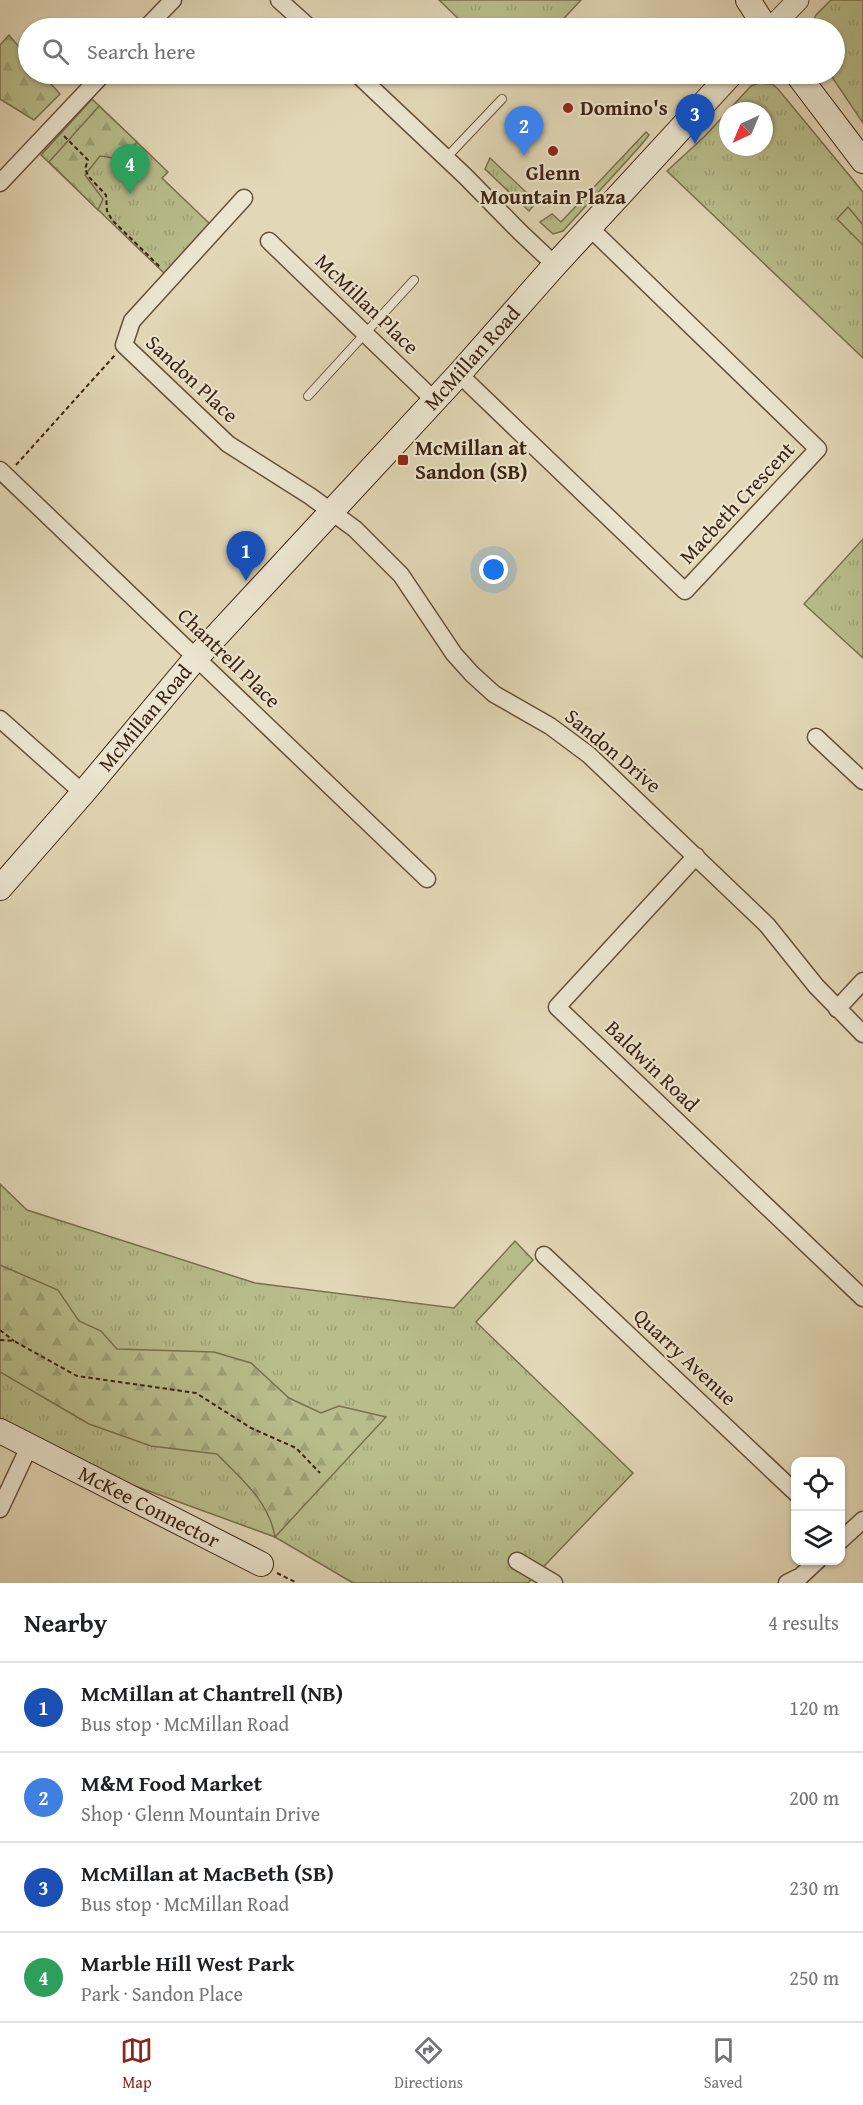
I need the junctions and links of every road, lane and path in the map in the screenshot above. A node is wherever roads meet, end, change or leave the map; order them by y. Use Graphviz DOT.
graph roads {
  1 [pos="173,0"];
  2 [pos="279,0"];
  3 [pos="748,0"];
  4 [pos="798,0"];
  5 [pos="156,18"];
  6 [pos="298,18"];
  7 [pos="760,18"];
  8 [pos="781,18"];
  9 [pos="93,84"];
  10 [pos="368,84"];
  11 [pos="722,84"];
  12 [pos="805,84"];
  13 [pos="502,99"];
  14 [pos="53,126"];
  15 [pos="446,158"];
  16 [pos="863,161"];
  17 [pos="0,183"];
  18 [pos="243,198"];
  19 [pos="590,228"];
  20 [pos="269,241"];
  21 [pos="555,265"];
  22 [pos="173,275"];
  23 [pos="414,280"];
  24 [pos="365,333"];
  25 [pos="124,345"];
  26 [pos="459,374"];
  27 [pos="308,396"];
  28 [pos="434,400"];
  29 [pos="3,473"];
  30 [pos="331,511"];
  31 [pos="196,658"];
  32 [pos="0,719"];
  33 [pos="816,737"];
  34 [pos="863,781"];
  35 [pos="83,793"];
  36 [pos="696,856"];
  37 [pos="427,879"];
  38 [pos="0,888"];
  39 [pos="863,981"];
  40 [pos="837,1009"];
  41 [pos="863,1034"];
  42 [pos="544,1255"];
  43 [pos="863,1299"];
  44 [pos="0,1330"];
  45 [pos="0,1340"];
  46 [pos="14,1341"];
  47 [pos="0,1431"];
  48 [pos="29,1447"];
  49 [pos="320,1473"];
  50 [pos="791,1489"];
  51 [pos="0,1509"];
  52 [pos="863,1520"];
  53 [pos="845,1536"];
  54 [pos="517,1562"];
  55 [pos="261,1564"];
  56 [pos="813,1565"];
  57 [pos="297,1583"];
  58 [pos="554,1583"];
  59 [pos="787,1583"];
  1 -- 5 [label="street"];
  2 -- 6 [label="street"];
  3 -- 7 [label="main road"];
  4 -- 8 [label="street"];
  9 -- 14 [label="street"];
  10 -- 15 [label="street"];
  11 -- 19 [label="main road, McMillan Road"];
  12 -- 16 [label="main road"];
  13 -- 15 [label="lane"];
  14 -- 17 [label="street"];
  14 -- 22 [label="path"];
  15 -- 21 [label="street"];
  18 -- 22 [label="street, Sandon Place"];
  19 -- 21 [label="main road, McMillan Road"];
  19 -- 26 [label="street, Macbeth Crescent"];
  20 -- 24 [label="street, McMillan Place"];
  21 -- 26 [label="main road, McMillan Road"];
  22 -- 25 [label="street, Sandon Place"];
  23 -- 24 [label="lane"];
  24 -- 27 [label="lane"];
  24 -- 28 [label="street, McMillan Place"];
  25 -- 29 [label="path"];
  25 -- 30 [label="street, Sandon Place"];
  26 -- 28 [label="main road, McMillan Road"];
  28 -- 30 [label="main road, McMillan Road"];
  29 -- 31 [label="street, Chantrell Place"];
  30 -- 31 [label="main road, McMillan Road"];
  30 -- 36 [label="street, Sandon Drive"];
  31 -- 35 [label="main road, McMillan Road"];
  31 -- 37 [label="street, Chantrell Place"];
  32 -- 35 [label="street"];
  33 -- 34 [label="street"];
  35 -- 38 [label="main road, McMillan Road"];
  36 -- 40 [label="street, Sandon Drive"];
  36 -- 43 [label="street, Baldwin Road"];
  39 -- 40 [label="street"];
  40 -- 41 [label="street, Sandon Drive"];
  42 -- 50 [label="street, Quarry Avenue"];
  44 -- 46 [label="path"];
  45 -- 46 [label="path"];
  46 -- 49 [label="path"];
  47 -- 48 [label="main road, McKee Connector"];
  48 -- 51 [label="street"];
  48 -- 55 [label="main road, McKee Connector"];
  52 -- 53 [label="street"];
  54 -- 58 [label="street"];
  55 -- 57 [label="path"];
  56 -- 59 [label="street"];
}
